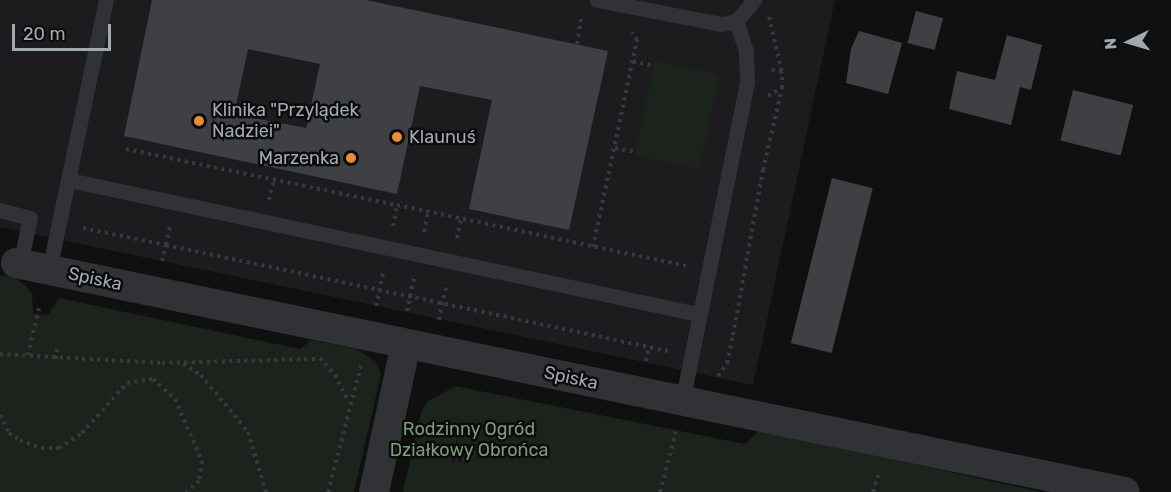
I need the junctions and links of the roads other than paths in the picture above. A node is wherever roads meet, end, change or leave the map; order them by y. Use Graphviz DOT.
graph roads {
  1 [pos="106,0"];
  2 [pos="597,0"];
  3 [pos="754,1"];
  4 [pos="736,21"];
  5 [pos="69,180"];
  6 [pos="0,210"];
  7 [pos="28,265"];
  8 [pos="698,314"];
  9 [pos="406,344"];
  10 [pos="684,393"];
  11 [pos="374,492"];
  12 [pos="1125,492"];
  1 -- 5 [label="lane"];
  2 -- 4 [label="lane"];
  3 -- 4 [label="lane"];
  4 -- 8 [label="lane"];
  5 -- 7 [label="lane"];
  5 -- 8 [label="lane"];
  6 -- 7 [label="lane"];
  7 -- 9 [label="street, Spiska"];
  8 -- 10 [label="lane"];
  9 -- 10 [label="street, Spiska"];
  9 -- 11 [label="street"];
  10 -- 12 [label="street, Spiska"];
}
